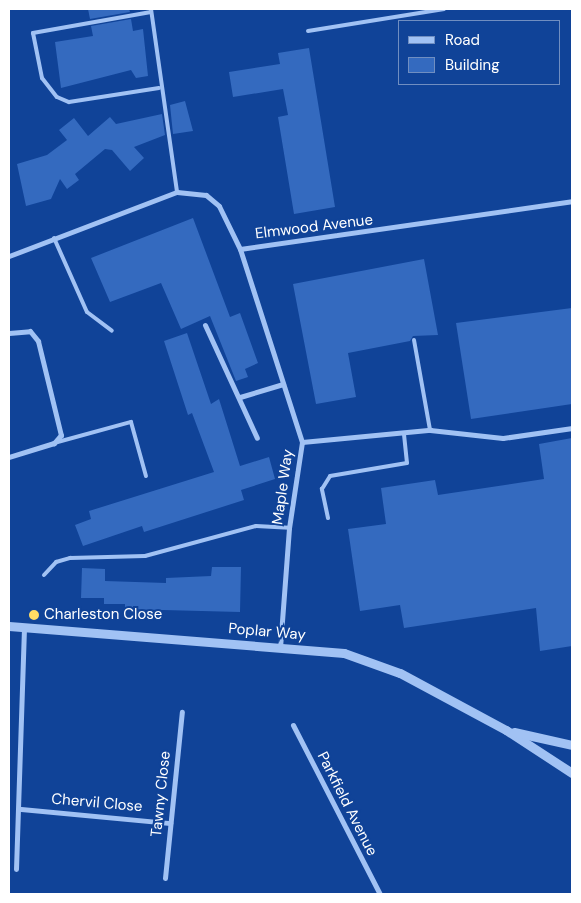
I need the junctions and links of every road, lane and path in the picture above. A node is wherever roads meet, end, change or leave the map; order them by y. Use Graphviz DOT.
graph roads {
  1 [pos="444,9"];
  2 [pos="151,10"];
  3 [pos="308,31"];
  4 [pos="159,88"];
  5 [pos="177,192"];
  6 [pos="572,200"];
  7 [pos="54,238"];
  8 [pos="240,249"];
  9 [pos="9,256"];
  10 [pos="205,325"];
  11 [pos="112,331"];
  12 [pos="9,333"];
  13 [pos="414,340"];
  14 [pos="283,384"];
  15 [pos="240,397"];
  16 [pos="572,428"];
  17 [pos="430,430"];
  18 [pos="404,433"];
  19 [pos="257,438"];
  20 [pos="302,442"];
  21 [pos="54,443"];
  22 [pos="9,457"];
  23 [pos="146,476"];
  24 [pos="328,518"];
  25 [pos="289,528"];
  26 [pos="44,575"];
  27 [pos="9,626"];
  28 [pos="24,626"];
  29 [pos="280,647"];
  30 [pos="182,712"];
  31 [pos="293,725"];
  32 [pos="506,730"];
  33 [pos="572,745"];
  34 [pos="572,773"];
  35 [pos="21,809"];
  36 [pos="170,823"];
  37 [pos="16,869"];
  38 [pos="165,878"];
  39 [pos="380,894"];
  1 -- 3 [label="lane"];
  2 -- 4 [label="lane"];
  2 -- 4 [label="lane"];
  4 -- 5 [label="lane"];
  5 -- 7 [label="street, Elmwood Avenue"];
  5 -- 8 [label="street, Elmwood Avenue"];
  6 -- 8 [label="street, Elmwood Avenue"];
  7 -- 9 [label="street, Elmwood Avenue"];
  7 -- 11 [label="lane"];
  8 -- 14 [label="street, Maple Way"];
  10 -- 15 [label="street"];
  12 -- 21 [label="street"];
  13 -- 17 [label="lane"];
  14 -- 15 [label="street"];
  14 -- 20 [label="street, Maple Way"];
  15 -- 19 [label="street"];
  16 -- 17 [label="street"];
  17 -- 18 [label="street"];
  18 -- 20 [label="street"];
  18 -- 24 [label="lane"];
  20 -- 25 [label="street, Maple Way"];
  21 -- 22 [label="street"];
  21 -- 23 [label="lane"];
  25 -- 26 [label="lane"];
  25 -- 29 [label="street, Maple Way"];
  27 -- 28 [label="street, Poplar Way"];
  28 -- 29 [label="street, Poplar Way"];
  28 -- 35 [label="street"];
  29 -- 32 [label="street, Poplar Way"];
  30 -- 36 [label="street, Tawny Close"];
  31 -- 39 [label="street, Parkfield Avenue"];
  32 -- 33 [label="street, Poplar Way"];
  32 -- 34 [label="street, Poplar Way"];
  35 -- 36 [label="street, Chervil Close"];
  35 -- 37 [label="street"];
  36 -- 38 [label="street, Tawny Close"];
}
